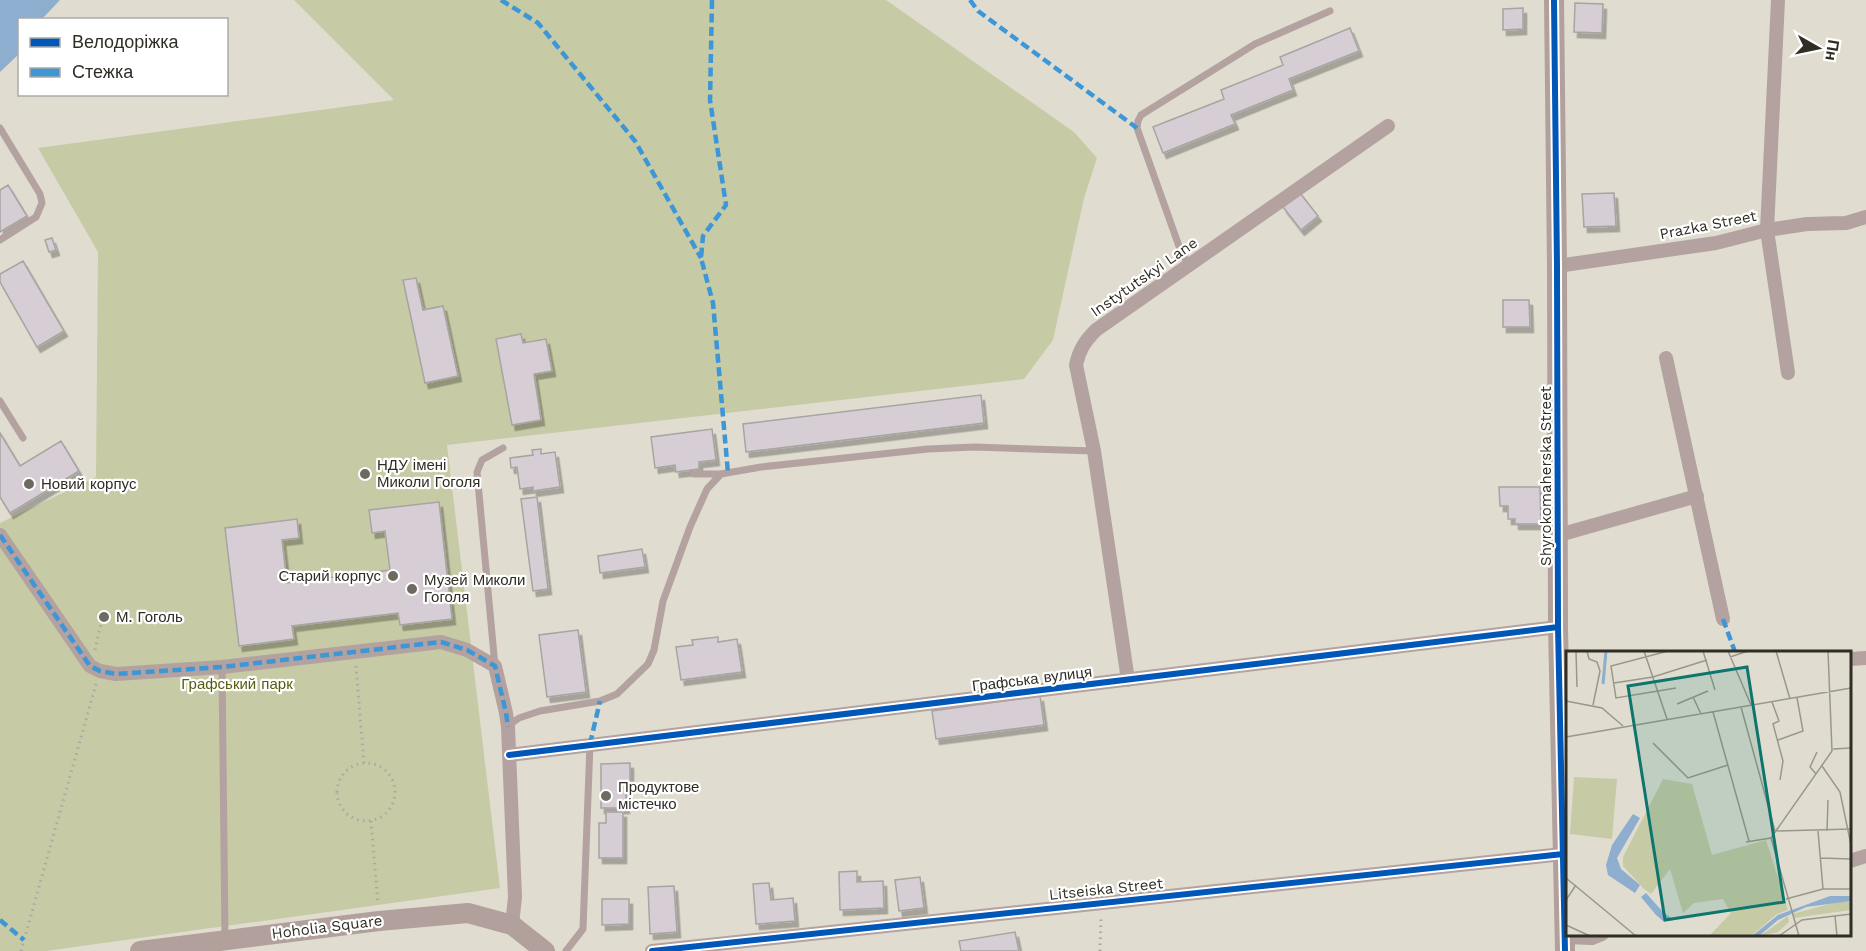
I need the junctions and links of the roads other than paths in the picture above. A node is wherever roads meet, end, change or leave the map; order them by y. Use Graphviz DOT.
graph roads {
  1 [pos="1554,0"];
  2 [pos="1778,0"];
  3 [pos="1330,11"];
  4 [pos="1388,126"];
  5 [pos="0,128"];
  6 [pos="1866,217"];
  7 [pos="1767,230"];
  8 [pos="0,240"];
  9 [pos="1189,266"];
  10 [pos="1557,266"];
  11 [pos="1666,358"];
  12 [pos="1788,373"];
  13 [pos="0,401"];
  14 [pos="23,438"];
  15 [pos="503,448"];
  16 [pos="1094,451"];
  17 [pos="694,474"];
  18 [pos="721,474"];
  19 [pos="1697,496"];
  20 [pos="0,535"];
  21 [pos="1559,535"];
  22 [pos="1723,619"];
  23 [pos="1558,627"];
  24 [pos="1866,658"];
  25 [pos="1851,659"];
  26 [pos="495,666"];
  27 [pos="222,667"];
  28 [pos="1128,680"];
  29 [pos="508,726"];
  30 [pos="590,744"];
  31 [pos="509,755"];
  32 [pos="1563,854"];
  33 [pos="1866,856"];
  34 [pos="1851,861"];
  35 [pos="512,925"];
  36 [pos="1597,936"];
  37 [pos="225,940"];
  38 [pos="1565,944"];
  39 [pos="140,951"];
  40 [pos="545,951"];
  41 [pos="566,951"];
  42 [pos="652,951"];
  1 -- 10 [label="street, Shyrokomaherska Street"];
  2 -- 7 [label="street"];
  3 -- 9 [label="lane"];
  4 -- 9 [label="street, Instytutskyi Lane"];
  5 -- 8 [label="lane"];
  6 -- 7 [label="street, Prazka Street"];
  7 -- 10 [label="street, Prazka Street"];
  7 -- 12 [label="street"];
  9 -- 16 [label="street, Instytutskyi Lane"];
  10 -- 21 [label="street, Shyrokomaherska Street"];
  11 -- 19 [label="street"];
  13 -- 14 [label="lane"];
  15 -- 26 [label="lane"];
  16 -- 18 [label="lane"];
  16 -- 28 [label="street, Instytutskyi Lane"];
  17 -- 18 [label="lane"];
  18 -- 29 [label="lane"];
  19 -- 21 [label="street"];
  19 -- 22 [label="street"];
  20 -- 27 [label="street"];
  21 -- 23 [label="street, Shyrokomaherska Street"];
  23 -- 28 [label="street, Графська вулиця"];
  23 -- 32 [label="street, Shyrokomaherska Street"];
  24 -- 25 [label="street"];
  26 -- 27 [label="street"];
  26 -- 29 [label="street"];
  27 -- 37 [label="lane"];
  28 -- 30 [label="street, Графська вулиця"];
  29 -- 31 [label="street"];
  30 -- 31 [label="street, Графська вулиця"];
  30 -- 41 [label="lane"];
  31 -- 35 [label="street"];
  32 -- 38 [label="street, Shyrokomaherska Street"];
  32 -- 42 [label="street, Litseiska Street"];
  33 -- 34 [label="street"];
  35 -- 37 [label="street, Hoholia Square"];
  35 -- 40 [label="street"];
  36 -- 38 [label="street"];
  37 -- 39 [label="street, Hoholia Square"];
}
